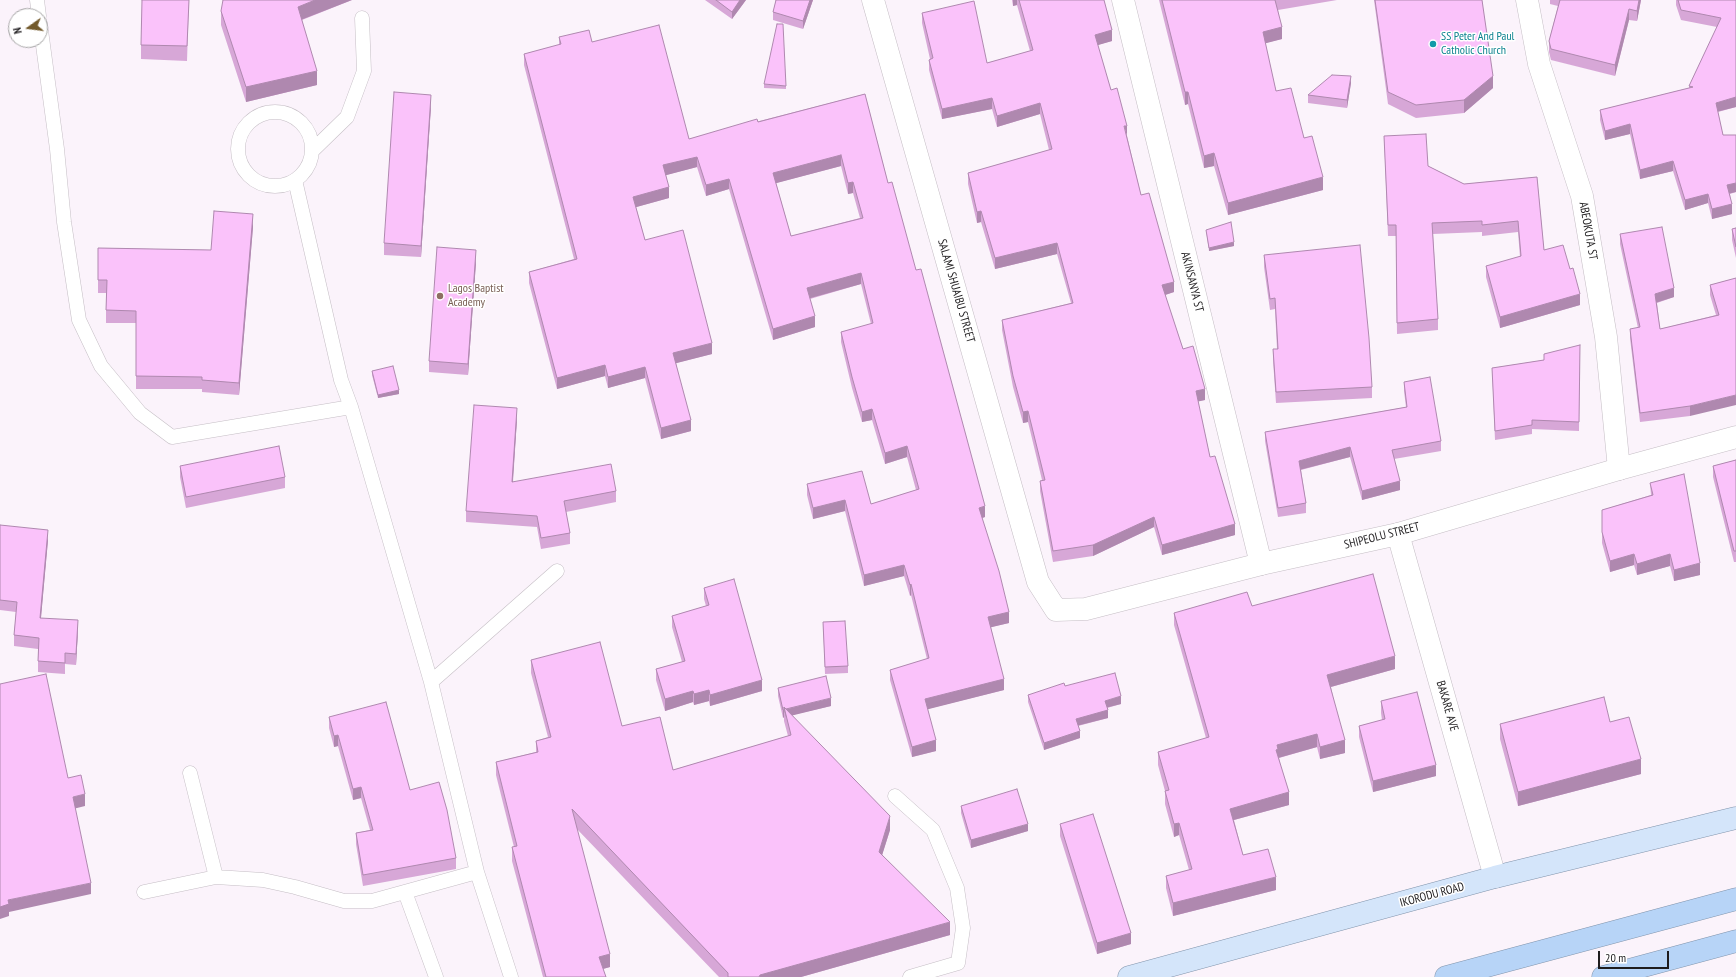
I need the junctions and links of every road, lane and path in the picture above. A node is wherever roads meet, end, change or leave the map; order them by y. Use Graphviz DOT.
graph roads {
  1 [pos="873,0"];
  2 [pos="1123,0"];
  3 [pos="1526,0"];
  4 [pos="362,18"];
  5 [pos="43,48"];
  6 [pos="312,151"];
  7 [pos="295,180"];
  8 [pos="351,407"];
  9 [pos="1736,437"];
  10 [pos="1618,469"];
  11 [pos="1398,534"];
  12 [pos="1261,564"];
  13 [pos="557,571"];
  14 [pos="1038,582"];
  15 [pos="431,682"];
  16 [pos="190,773"];
  17 [pos="895,796"];
  18 [pos="1732,821"];
  19 [pos="477,872"];
  20 [pos="216,877"];
  21 [pos="1495,878"];
  22 [pos="144,892"];
  23 [pos="405,892"];
  24 [pos="1736,899"];
  25 [pos="1736,940"];
  26 [pos="436,977"];
  27 [pos="511,977"];
  28 [pos="910,977"];
  29 [pos="1128,977"];
  30 [pos="1446,977"];
  31 [pos="1603,977"];
  1 -- 14 [label="street, SALAMI SHUAIBU STREET"];
  2 -- 12 [label="street, AKINSANYA ST"];
  3 -- 10 [label="street, ABEOKUTA ST"];
  4 -- 6 [label="lane"];
  5 -- 8 [label="lane"];
  6 -- 7 [label="lane"];
  6 -- 7 [label="lane"];
  7 -- 8 [label="lane"];
  8 -- 15 [label="lane"];
  9 -- 10 [label="street, SHIPEOLU STREET"];
  10 -- 11 [label="street, SHIPEOLU STREET"];
  11 -- 12 [label="street, SHIPEOLU STREET"];
  11 -- 21 [label="street, BAKARE AVE"];
  12 -- 14 [label="street, SHIPEOLU STREET"];
  13 -- 15 [label="lane"];
  15 -- 19 [label="lane"];
  16 -- 20 [label="lane"];
  17 -- 28 [label="lane"];
  18 -- 21 [label="main road, IKORODU ROAD"];
  19 -- 23 [label="lane"];
  19 -- 27 [label="lane"];
  20 -- 22 [label="lane"];
  20 -- 23 [label="lane"];
  21 -- 29 [label="main road, IKORODU ROAD"];
  23 -- 26 [label="lane"];
  24 -- 30 [label="highway"];
  25 -- 31 [label="highway"];
}
